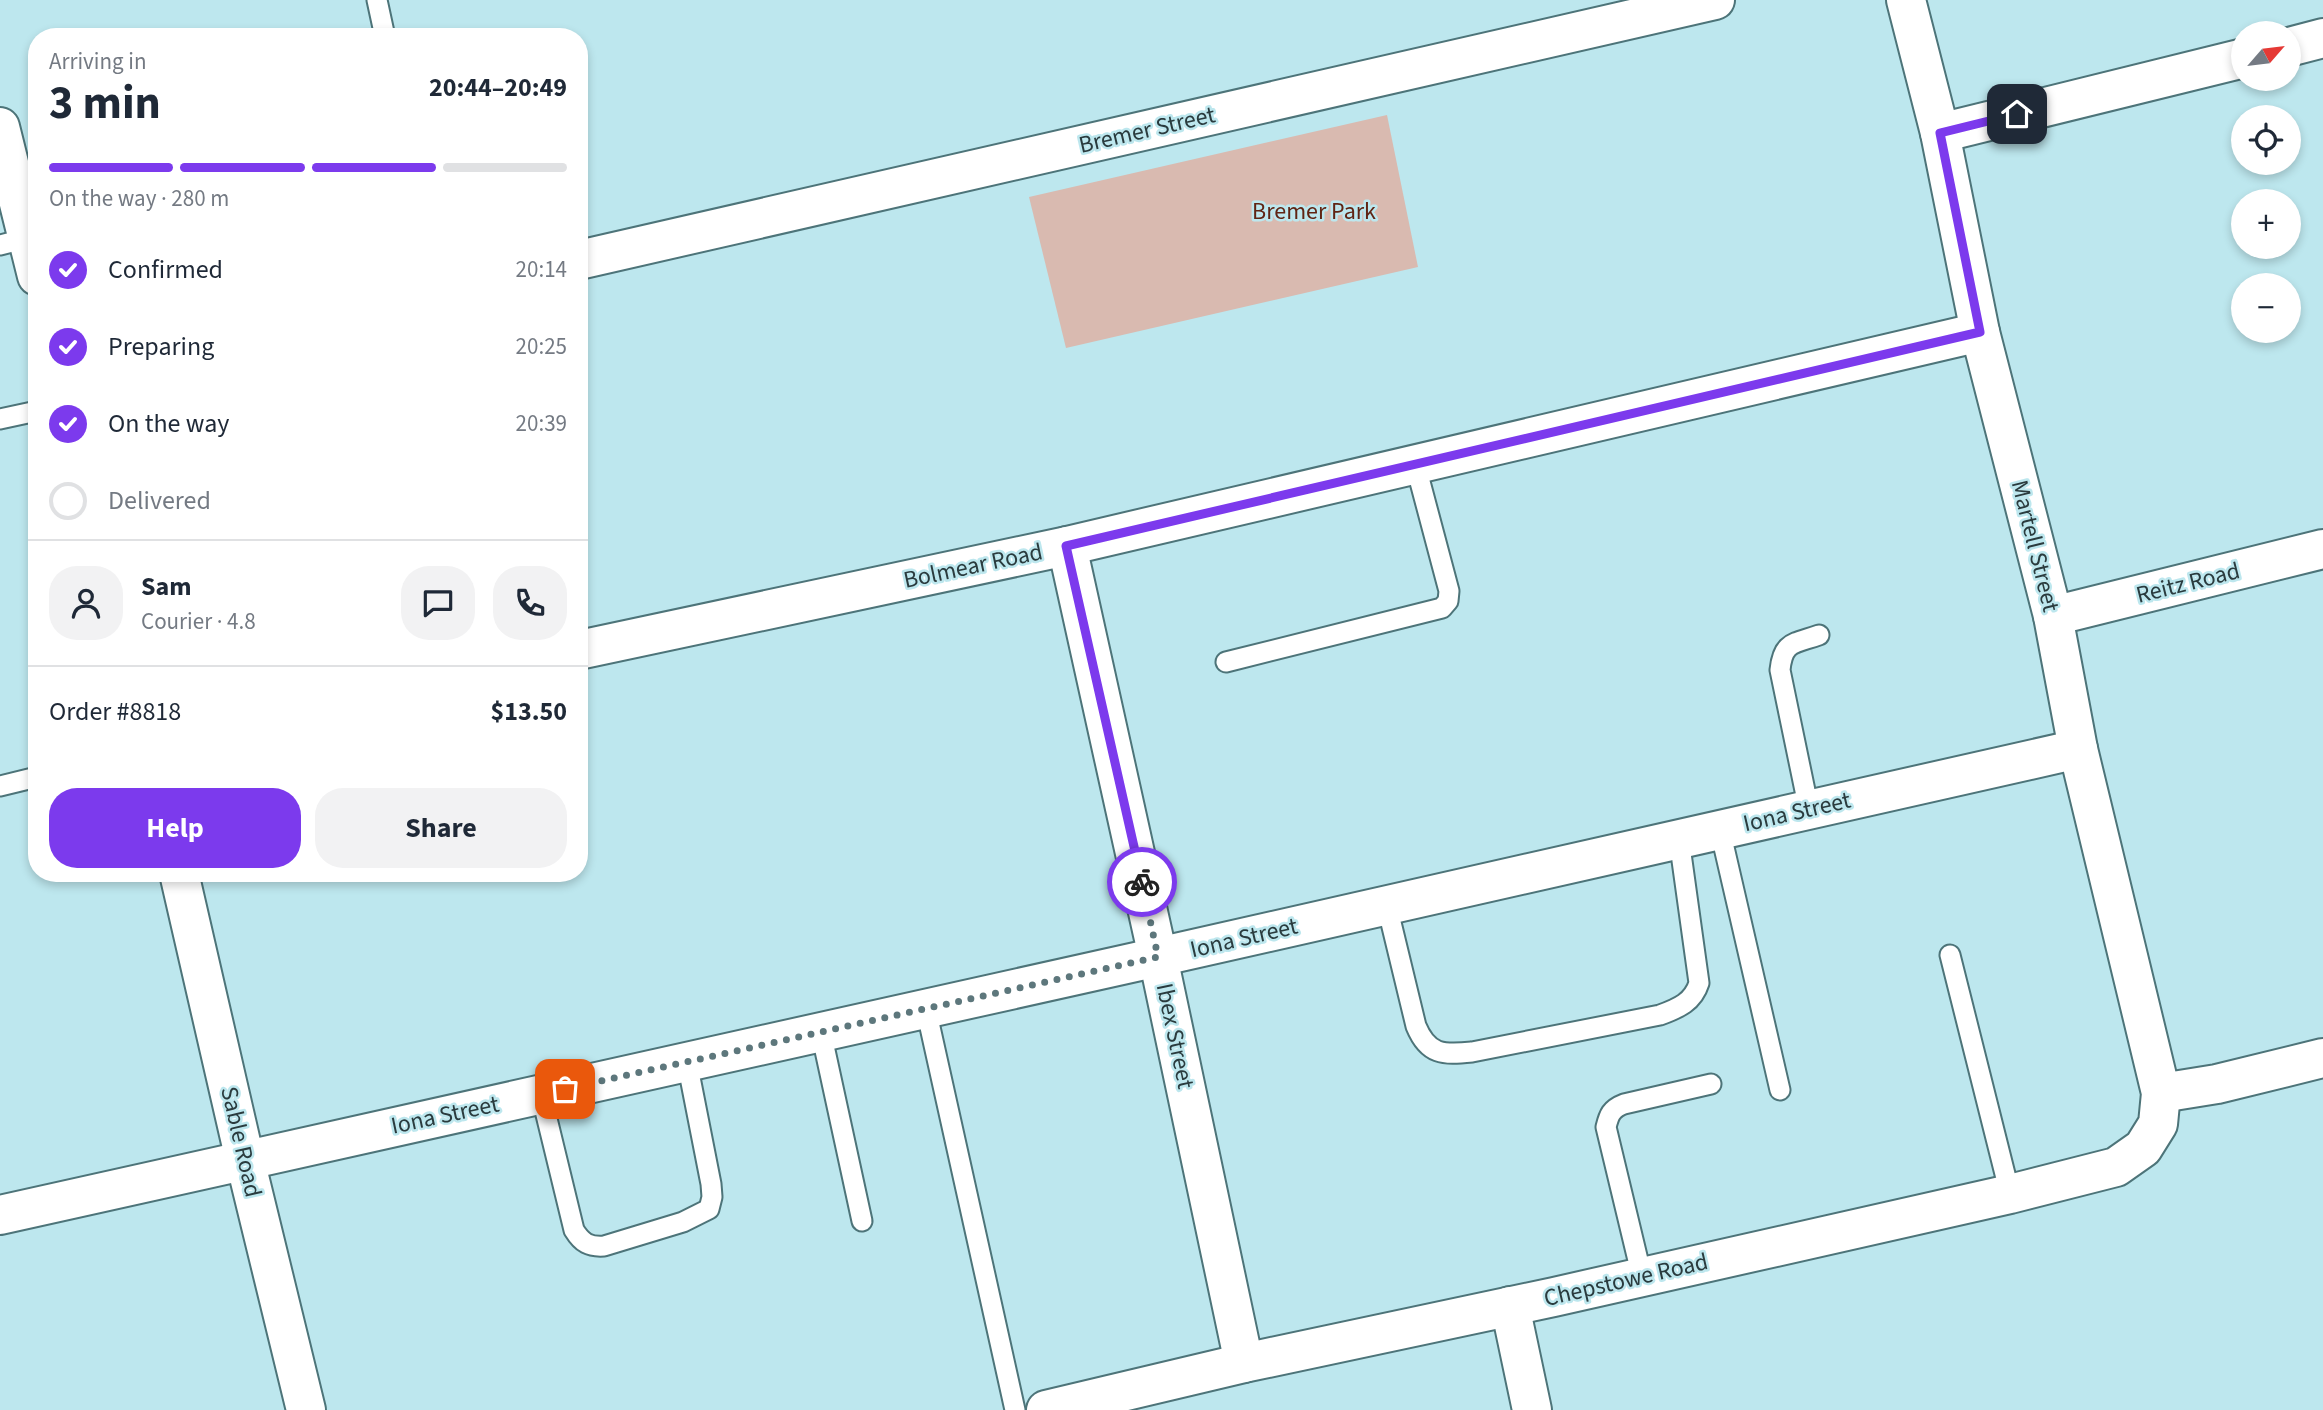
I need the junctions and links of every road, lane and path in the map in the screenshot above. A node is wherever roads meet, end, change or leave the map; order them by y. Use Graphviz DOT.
graph roads {
  1 [pos="377,0"];
  2 [pos="1715,0"];
  3 [pos="1906,0"];
  4 [pos="383,28"];
  5 [pos="2323,38"];
  6 [pos="2301,44"];
  7 [pos="2231,61"];
  8 [pos="0,127"];
  9 [pos="1940,133"];
  10 [pos="14,242"];
  11 [pos="588,258"];
  12 [pos="28,263"];
  13 [pos="1980,332"];
  14 [pos="28,413"];
  15 [pos="0,419"];
  16 [pos="1415,463"];
  17 [pos="1066,546"];
  18 [pos="2323,549"];
  19 [pos="2053,616"];
  20 [pos="1819,635"];
  21 [pos="588,645"];
  22 [pos="1226,662"];
  23 [pos="2078,749"];
  24 [pos="28,779"];
  25 [pos="0,786"];
  26 [pos="1809,810"];
  27 [pos="1720,830"];
  28 [pos="1679,839"];
  29 [pos="181,882"];
  30 [pos="1387,906"];
  31 [pos="1950,955"];
  32 [pos="1158,957"];
  33 [pos="926,1009"];
  34 [pos="821,1032"];
  35 [pos="2323,1058"];
  36 [pos="687,1062"];
  37 [pos="1711,1084"];
  38 [pos="1780,1090"];
  39 [pos="2161,1093"];
  40 [pos="541,1094"];
  41 [pos="245,1160"];
  42 [pos="2010,1194"];
  43 [pos="0,1215"];
  44 [pos="862,1221"];
  45 [pos="1642,1277"];
  46 [pos="1510,1306"];
  47 [pos="1244,1363"];
  48 [pos="306,1410"];
  49 [pos="1015,1410"];
  50 [pos="1046,1410"];
  51 [pos="1532,1410"];
  1 -- 4 [label="lane"];
  2 -- 11 [label="street, Bremer Street"];
  3 -- 9 [label="street, Martell Street"];
  5 -- 6 [label="street"];
  7 -- 9 [label="street"];
  8 -- 10 [label="street"];
  9 -- 13 [label="street, Martell Street"];
  10 -- 12 [label="street"];
  13 -- 16 [label="street, Bolmear Road"];
  13 -- 19 [label="street, Martell Street"];
  14 -- 15 [label="lane"];
  16 -- 17 [label="street, Bolmear Road"];
  16 -- 22 [label="lane"];
  17 -- 21 [label="street, Bolmear Road"];
  17 -- 32 [label="street, Ibex Street"];
  18 -- 19 [label="street, Reitz Road"];
  19 -- 23 [label="street, Martell Street"];
  20 -- 26 [label="lane"];
  23 -- 26 [label="street, Iona Street"];
  23 -- 39 [label="street, Martell Street"];
  24 -- 25 [label="lane"];
  26 -- 27 [label="street, Iona Street"];
  27 -- 28 [label="street, Iona Street"];
  27 -- 38 [label="lane"];
  28 -- 30 [label="street, Iona Street"];
  28 -- 30 [label="lane"];
  29 -- 41 [label="street, Sable Road"];
  30 -- 32 [label="street, Iona Street"];
  31 -- 42 [label="lane"];
  32 -- 33 [label="street, Iona Street"];
  32 -- 47 [label="street, Ibex Street"];
  33 -- 34 [label="street, Iona Street"];
  33 -- 49 [label="lane"];
  34 -- 36 [label="street, Iona Street"];
  34 -- 44 [label="lane"];
  35 -- 39 [label="street"];
  36 -- 40 [label="street, Iona Street"];
  36 -- 40 [label="lane"];
  37 -- 45 [label="lane"];
  39 -- 42 [label="street, Chepstowe Road"];
  40 -- 41 [label="street, Iona Street"];
  41 -- 43 [label="street, Iona Street"];
  41 -- 48 [label="street, Sable Road"];
  42 -- 45 [label="street, Chepstowe Road"];
  45 -- 46 [label="street, Chepstowe Road"];
  46 -- 47 [label="street, Chepstowe Road"];
  46 -- 51 [label="street"];
  47 -- 50 [label="street, Chepstowe Road"];
}
